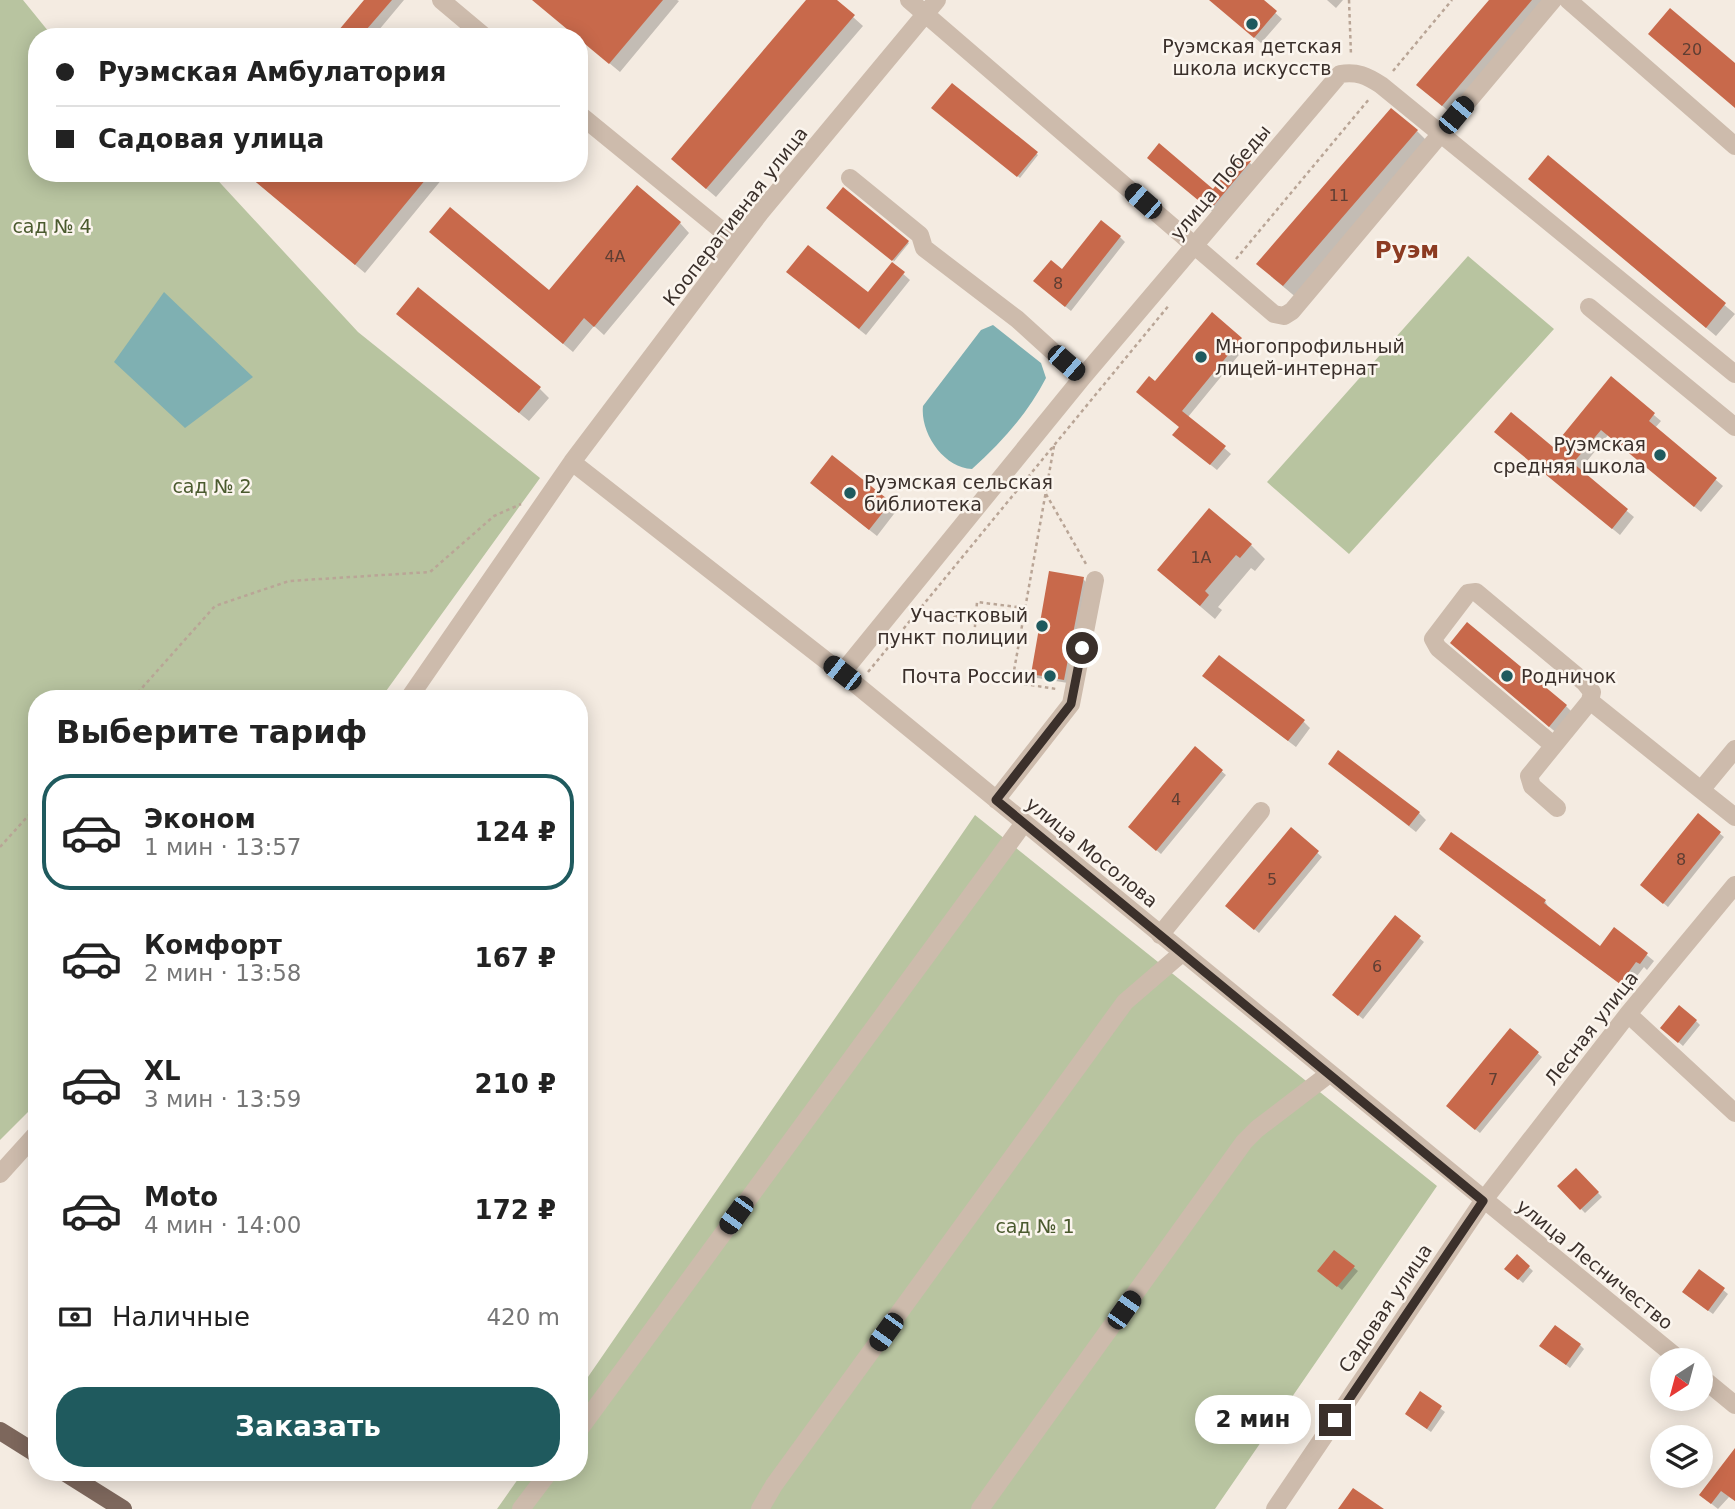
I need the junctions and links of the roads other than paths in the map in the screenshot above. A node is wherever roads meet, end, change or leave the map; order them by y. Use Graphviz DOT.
graph roads {
  1 [pos="441,0"];
  2 [pos="909,0"];
  3 [pos="1553,0"];
  4 [pos="1568,0"];
  5 [pos="931,7"];
  6 [pos="474,28"];
  7 [pos="588,121"];
  8 [pos="1440,134"];
  9 [pos="1735,146"];
  10 [pos="850,178"];
  11 [pos="737,243"];
  12 [pos="1194,247"];
  13 [pos="1589,307"];
  14 [pos="1735,374"];
  15 [pos="1082,377"];
  16 [pos="1735,427"];
  17 [pos="572,462"];
  18 [pos="1095,580"];
  19 [pos="842,673"];
  20 [pos="415,690"];
  21 [pos="1590,701"];
  22 [pos="1553,745"];
  23 [pos="1735,749"];
  24 [pos="1701,790"];
  25 [pos="996,800"];
  26 [pos="1557,808"];
  27 [pos="1261,811"];
  28 [pos="1735,817"];
  29 [pos="1024,823"];
  30 [pos="1733,890"];
  31 [pos="1160,935"];
  32 [pos="1182,953"];
  33 [pos="1628,1014"];
  34 [pos="1329,1074"];
  35 [pos="1735,1113"];
  36 [pos="28,1143"];
  37 [pos="0,1174"];
  38 [pos="1483,1201"];
  39 [pos="1664,1348"];
  40 [pos="1713,1387"];
  41 [pos="1735,1405"];
  42 [pos="588,1418"];
  43 [pos="0,1431"];
  44 [pos="28,1448"];
  45 [pos="78,1481"];
  46 [pos="541,1481"];
  47 [pos="123,1509"];
  48 [pos="521,1509"];
  49 [pos="760,1509"];
  50 [pos="980,1509"];
  51 [pos="1275,1509"];
  1 -- 6 [label="street"];
  2 -- 5 [label="street"];
  3 -- 8 [label="street"];
  4 -- 9 [label="street"];
  5 -- 11 [label="street, Кооперативная улица"];
  5 -- 12 [label="street"];
  7 -- 11 [label="street"];
  8 -- 12 [label="street, улица Победы"];
  8 -- 12 [label="street"];
  8 -- 14 [label="street"];
  10 -- 15 [label="street"];
  11 -- 17 [label="street, Кооперативная улица"];
  12 -- 15 [label="street, улица Победы"];
  13 -- 16 [label="street"];
  15 -- 19 [label="street, улица Победы"];
  17 -- 19 [label="street, улица Мосолова"];
  17 -- 20 [label="street, Кооперативная улица"];
  18 -- 25 [label="street"];
  19 -- 25 [label="street, улица Мосолова"];
  21 -- 22 [label="street"];
  21 -- 22 [label="street"];
  21 -- 24 [label="street"];
  22 -- 26 [label="street"];
  23 -- 24 [label="street"];
  24 -- 28 [label="street"];
  25 -- 29 [label="street, улица Мосолова"];
  27 -- 31 [label="street"];
  29 -- 31 [label="street, улица Мосолова"];
  29 -- 42 [label="street"];
  30 -- 33 [label="street, Лесная улица"];
  31 -- 32 [label="street, улица Мосолова"];
  32 -- 34 [label="street, улица Мосолова"];
  32 -- 49 [label="street"];
  33 -- 35 [label="street"];
  33 -- 38 [label="street, Лесная улица"];
  34 -- 38 [label="street, улица Мосолова"];
  34 -- 50 [label="street"];
  36 -- 37 [label="street"];
  38 -- 39 [label="street, улица Лесничество"];
  38 -- 51 [label="street, Садовая улица"];
  40 -- 41 [label="street"];
  43 -- 44 [label="main road"];
  45 -- 47 [label="main road"];
  46 -- 48 [label="street"];
}
